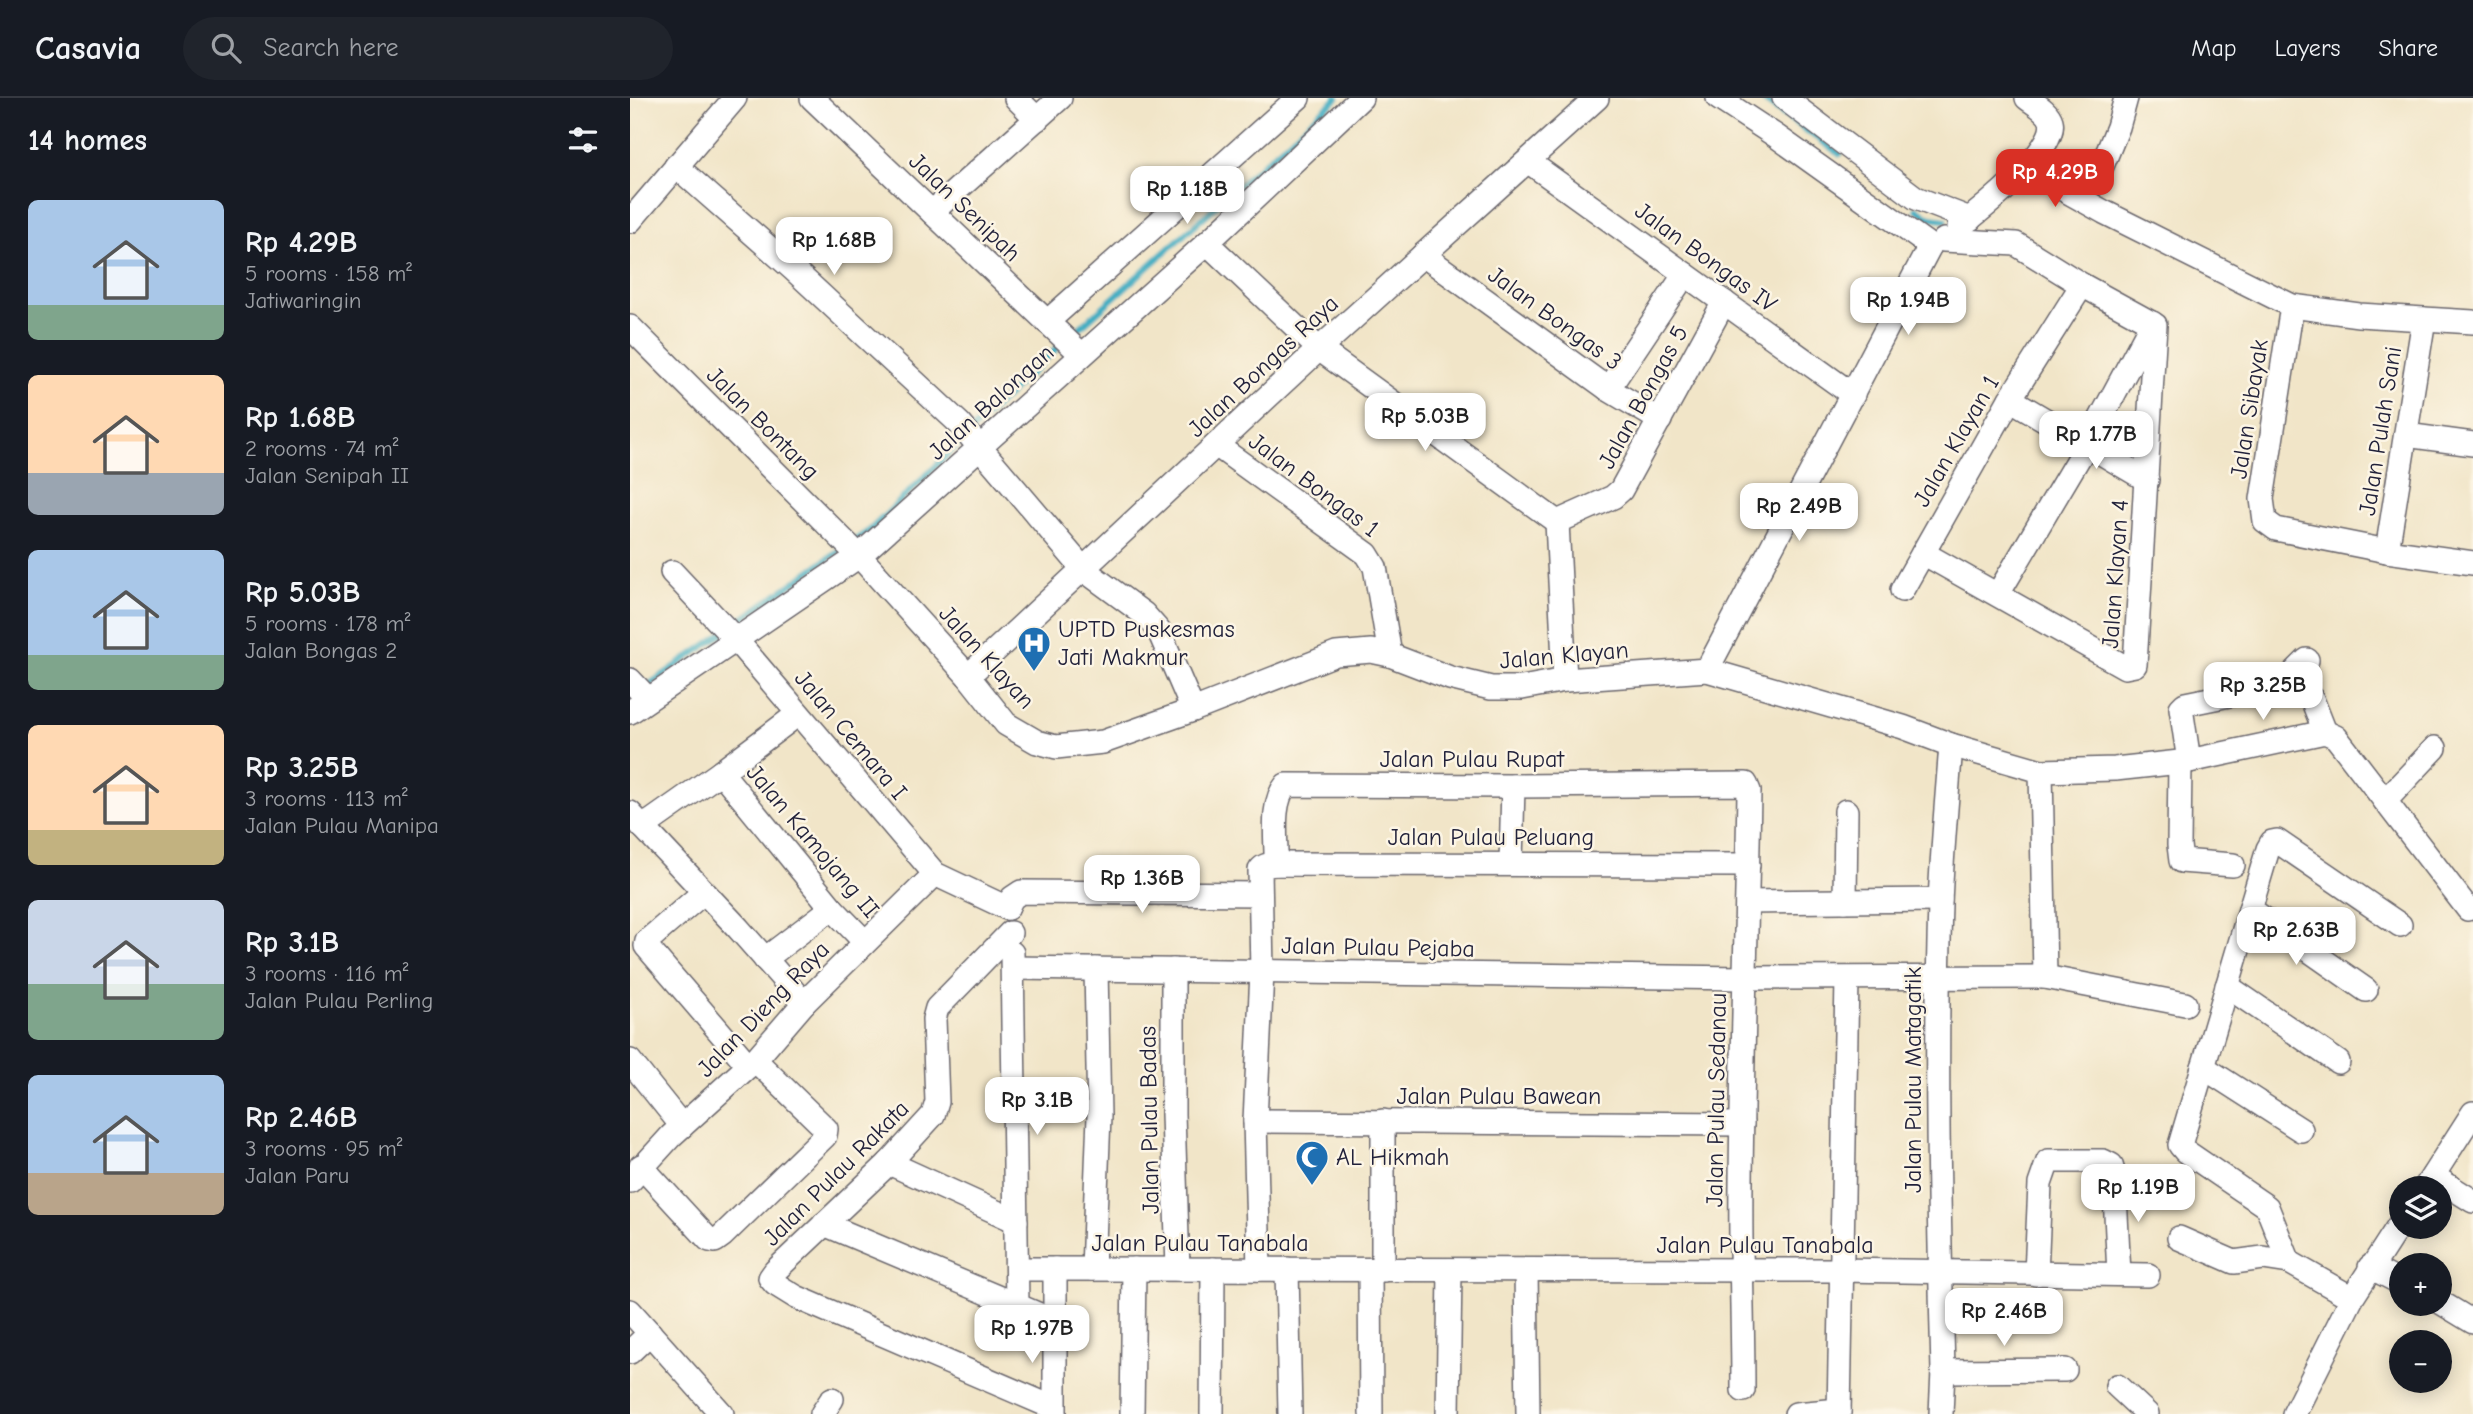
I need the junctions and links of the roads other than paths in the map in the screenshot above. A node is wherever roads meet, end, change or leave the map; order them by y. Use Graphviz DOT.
graph roads {
  1 [pos="735,98"];
  2 [pos="813,98"];
  3 [pos="1016,98"];
  4 [pos="1060,98"];
  5 [pos="1298,98"];
  6 [pos="1361,98"];
  7 [pos="1597,98"];
  8 [pos="1718,98"];
  9 [pos="2027,98"];
  10 [pos="2126,98"];
  11 [pos="1792,113"];
  12 [pos="1037,119"];
  13 [pos="1529,162"];
  14 [pos="676,166"];
  15 [pos="2026,169"];
  16 [pos="2095,183"];
  17 [pos="932,212"];
  18 [pos="1970,219"];
  19 [pos="630,221"];
  20 [pos="1208,243"];
  21 [pos="1937,243"];
  22 [pos="1423,255"];
  23 [pos="1685,274"];
  24 [pos="2082,285"];
  25 [pos="1724,302"];
  26 [pos="2292,306"];
  27 [pos="2424,319"];
  28 [pos="2473,322"];
  29 [pos="1050,325"];
  30 [pos="2154,326"];
  31 [pos="630,327"];
  32 [pos="1319,349"];
  33 [pos="1077,350"];
  34 [pos="1608,389"];
  35 [pos="1853,395"];
  36 [pos="2010,399"];
  37 [pos="1660,421"];
  38 [pos="2406,435"];
  39 [pos="971,436"];
  40 [pos="1216,444"];
  41 [pos="2087,444"];
  42 [pos="2473,444"];
  43 [pos="2147,480"];
  44 [pos="1557,522"];
  45 [pos="852,548"];
  46 [pos="2387,551"];
  47 [pos="1923,552"];
  48 [pos="2473,563"];
  49 [pos="1084,570"];
  50 [pos="672,572"];
  51 [pos="1902,590"];
  52 [pos="1998,594"];
  53 [pos="730,633"];
  54 [pos="1390,655"];
  55 [pos="2307,660"];
  56 [pos="1707,670"];
  57 [pos="968,676"];
  58 [pos="1565,681"];
  59 [pos="2294,682"];
  60 [pos="638,695"];
  61 [pos="1194,710"];
  62 [pos="798,714"];
  63 [pos="2325,732"];
  64 [pos="1951,745"];
  65 [pos="2435,748"];
  66 [pos="2185,761"];
  67 [pos="2041,771"];
  68 [pos="722,772"];
  69 [pos="1741,783"];
  70 [pos="1513,786"];
  71 [pos="2385,801"];
  72 [pos="1846,811"];
  73 [pos="637,820"];
  74 [pos="1511,863"];
  75 [pos="1276,864"];
  76 [pos="1748,864"];
  77 [pos="2233,865"];
  78 [pos="935,874"];
  79 [pos="704,892"];
  80 [pos="1260,894"];
  81 [pos="1940,900"];
  82 [pos="1845,901"];
  83 [pos="1747,902"];
  84 [pos="832,908"];
  85 [pos="1007,908"];
  86 [pos="2250,909"];
  87 [pos="2468,909"];
  88 [pos="2400,925"];
  89 [pos="1010,933"];
  90 [pos="865,943"];
  91 [pos="765,959"];
  92 [pos="1013,968"];
  93 [pos="1096,969"];
  94 [pos="1173,970"];
  95 [pos="1262,972"];
  96 [pos="1938,977"];
  97 [pos="2045,977"];
  98 [pos="1744,978"];
  99 [pos="1847,979"];
  100 [pos="2227,986"];
  101 [pos="2366,990"];
  102 [pos="804,1003"];
  103 [pos="2185,1004"];
  104 [pos="630,1061"];
  105 [pos="2338,1062"];
  106 [pos="752,1063"];
  107 [pos="2203,1067"];
  108 [pos="2473,1113"];
  109 [pos="1255,1121"];
  110 [pos="1383,1121"];
  111 [pos="1742,1124"];
  112 [pos="682,1126"];
  113 [pos="2301,1130"];
  114 [pos="888,1163"];
  115 [pos="635,1173"];
  116 [pos="2433,1176"];
  117 [pos="2452,1192"];
  118 [pos="2473,1201"];
  119 [pos="1016,1221"];
  120 [pos="824,1224"];
  121 [pos="2179,1238"];
  122 [pos="2389,1239"];
  123 [pos="2289,1262"];
  124 [pos="2370,1267"];
  125 [pos="1017,1269"];
  126 [pos="1055,1269"];
  127 [pos="1093,1269"];
  128 [pos="1134,1269"];
  129 [pos="1178,1269"];
  130 [pos="1213,1269"];
  131 [pos="1259,1269"];
  132 [pos="1287,1269"];
  133 [pos="1376,1270"];
  134 [pos="1450,1270"];
  135 [pos="1526,1270"];
  136 [pos="1741,1270"];
  137 [pos="1840,1270"];
  138 [pos="1940,1273"];
  139 [pos="2036,1274"];
  140 [pos="2119,1274"];
  141 [pos="2148,1275"];
  142 [pos="2389,1277"];
  143 [pos="2352,1298"];
  144 [pos="1017,1306"];
  145 [pos="2452,1309"];
  146 [pos="630,1311"];
  147 [pos="1054,1321"];
  148 [pos="2473,1322"];
  149 [pos="650,1333"];
  150 [pos="630,1352"];
  151 [pos="2065,1370"];
  152 [pos="1943,1371"];
  153 [pos="2117,1386"];
  154 [pos="1742,1390"];
  155 [pos="1054,1411"];
  156 [pos="1839,1412"];
  157 [pos="722,1414"];
  158 [pos="1132,1414"];
  159 [pos="1212,1414"];
  160 [pos="1290,1414"];
  161 [pos="1371,1414"];
  162 [pos="1448,1414"];
  163 [pos="1528,1414"];
  164 [pos="1796,1414"];
  165 [pos="1941,1414"];
  166 [pos="2147,1414"];
  167 [pos="2294,1414"];
  1 -- 14 [label="street"];
  2 -- 17 [label="street, Jalan Senipah"];
  3 -- 12 [label="street"];
  4 -- 12 [label="street"];
  5 -- 29 [label="street"];
  6 -- 20 [label="street, Jalan Balongan"];
  7 -- 13 [label="street, Jalan Bongas Raya"];
  8 -- 11 [label="street"];
  9 -- 15 [label="street"];
  10 -- 16 [label="street"];
  11 -- 18 [label="street"];
  11 -- 21 [label="street"];
  12 -- 17 [label="street"];
  13 -- 22 [label="street, Jalan Bongas Raya"];
  13 -- 23 [label="street, Jalan Bongas IV"];
  14 -- 19 [label="street"];
  14 -- 39 [label="street"];
  15 -- 18 [label="street"];
  15 -- 26 [label="street"];
  17 -- 29 [label="street, Jalan Senipah"];
  18 -- 21 [label="street"];
  20 -- 32 [label="street"];
  20 -- 33 [label="street, Jalan Balongan"];
  21 -- 24 [label="street"];
  21 -- 35 [label="street"];
  22 -- 32 [label="street, Jalan Bongas Raya"];
  22 -- 34 [label="street, Jalan Bongas 3"];
  23 -- 25 [label="street, Jalan Bongas IV"];
  23 -- 34 [label="street"];
  24 -- 30 [label="street"];
  24 -- 36 [label="street, Jalan Klayan 1"];
  25 -- 35 [label="street, Jalan Bongas IV"];
  25 -- 37 [label="street, Jalan Bongas 5"];
  26 -- 27 [label="street"];
  26 -- 46 [label="street, Jalan Sibayak"];
  27 -- 28 [label="street"];
  27 -- 38 [label="street, Jalan Pulah Sani"];
  29 -- 33 [label="street, Jalan Senipah"];
  30 -- 41 [label="street"];
  30 -- 43 [label="street, Jalan Klayan 4"];
  31 -- 45 [label="street, Jalan Bontang"];
  32 -- 40 [label="street, Jalan Bongas Raya"];
  32 -- 44 [label="street"];
  33 -- 39 [label="street, Jalan Balongan"];
  34 -- 37 [label="street, Jalan Bongas 3"];
  35 -- 56 [label="street"];
  36 -- 41 [label="street"];
  36 -- 47 [label="street, Jalan Klayan 1"];
  37 -- 44 [label="street, Jalan Bongas 5"];
  38 -- 42 [label="street"];
  38 -- 46 [label="street, Jalan Pulah Sani"];
  39 -- 45 [label="street, Jalan Balongan"];
  39 -- 49 [label="street"];
  40 -- 49 [label="street, Jalan Bongas Raya"];
  40 -- 54 [label="street, Jalan Bongas 1"];
  41 -- 43 [label="street"];
  41 -- 52 [label="street"];
  43 -- 52 [label="street, Jalan Klayan 4"];
  44 -- 58 [label="street"];
  45 -- 53 [label="street, Jalan Balongan"];
  45 -- 57 [label="street, Jalan Klayan"];
  46 -- 48 [label="street"];
  47 -- 51 [label="street, Jalan Klayan 1"];
  47 -- 52 [label="street, Jalan Klayan 4"];
  49 -- 57 [label="street, Jalan Bongas Raya"];
  49 -- 61 [label="street"];
  50 -- 53 [label="street, Jalan Cemara I"];
  53 -- 60 [label="street, Jalan Balongan"];
  53 -- 62 [label="street, Jalan Cemara I"];
  54 -- 58 [label="street, Jalan Klayan"];
  54 -- 61 [label="street, Jalan Klayan"];
  55 -- 59 [label="street"];
  56 -- 58 [label="street, Jalan Klayan"];
  56 -- 64 [label="street, Jalan Klayan"];
  57 -- 61 [label="street, Jalan Klayan"];
  59 -- 63 [label="street"];
  59 -- 66 [label="street"];
  62 -- 68 [label="street"];
  62 -- 78 [label="street, Jalan Cemara I"];
  63 -- 66 [label="street, Jalan Klayan"];
  63 -- 71 [label="street"];
  64 -- 67 [label="street, Jalan Klayan"];
  64 -- 81 [label="street, Jalan Pulau Matagatik"];
  65 -- 71 [label="street"];
  66 -- 67 [label="street, Jalan Klayan"];
  66 -- 77 [label="street"];
  67 -- 97 [label="street"];
  68 -- 73 [label="street"];
  68 -- 84 [label="street, Jalan Kamojang II"];
  69 -- 70 [label="street, Jalan Pulau Rupat"];
  69 -- 76 [label="street, Jalan Pulau Sedanau"];
  70 -- 74 [label="street"];
  70 -- 75 [label="street, Jalan Pulau Rupat"];
  71 -- 87 [label="street"];
  72 -- 82 [label="street"];
  73 -- 79 [label="street"];
  74 -- 75 [label="street, Jalan Pulau Peluang"];
  74 -- 76 [label="street, Jalan Pulau Peluang"];
  75 -- 80 [label="street"];
  76 -- 83 [label="street, Jalan Pulau Sedanau"];
  78 -- 85 [label="street, Jalan Cemara I"];
  78 -- 90 [label="street, Jalan Dieng Raya"];
  79 -- 91 [label="street"];
  79 -- 106 [label="street"];
  80 -- 85 [label="street"];
  80 -- 95 [label="street"];
  81 -- 82 [label="street"];
  81 -- 96 [label="street, Jalan Pulau Matagatik"];
  82 -- 83 [label="street"];
  83 -- 98 [label="street, Jalan Pulau Sedanau"];
  84 -- 90 [label="street, Jalan Kamojang II"];
  84 -- 91 [label="street"];
  85 -- 89 [label="street"];
  86 -- 88 [label="street"];
  86 -- 100 [label="street"];
  86 -- 101 [label="street"];
  89 -- 92 [label="street"];
  89 -- 114 [label="street, Jalan Pulau Rakata"];
  90 -- 102 [label="street, Jalan Dieng Raya"];
  91 -- 102 [label="street"];
  92 -- 93 [label="street, Jalan Pulau Pejaba"];
  92 -- 119 [label="street"];
  93 -- 94 [label="street, Jalan Pulau Pejaba"];
  93 -- 127 [label="street"];
  94 -- 95 [label="street, Jalan Pulau Pejaba"];
  94 -- 129 [label="street, Jalan Pulau Badas"];
  95 -- 98 [label="street, Jalan Pulau Pejaba"];
  95 -- 109 [label="street"];
  96 -- 97 [label="street, Jalan Pulau Pejaba"];
  96 -- 99 [label="street, Jalan Pulau Pejaba"];
  96 -- 138 [label="street, Jalan Pulau Matagatik"];
  97 -- 103 [label="street, Jalan Pulau Pejaba"];
  98 -- 99 [label="street, Jalan Pulau Pejaba"];
  98 -- 111 [label="street, Jalan Pulau Sedanau"];
  99 -- 137 [label="street"];
  100 -- 105 [label="street"];
  100 -- 107 [label="street"];
  102 -- 106 [label="street, Jalan Dieng Raya"];
  104 -- 112 [label="street"];
  106 -- 112 [label="street, Jalan Dieng Raya"];
  106 -- 115 [label="street"];
  107 -- 113 [label="street"];
  107 -- 123 [label="street"];
  108 -- 116 [label="street"];
  109 -- 110 [label="street, Jalan Pulau Bawean"];
  109 -- 131 [label="street"];
  110 -- 111 [label="street, Jalan Pulau Bawean"];
  110 -- 133 [label="street"];
  111 -- 136 [label="street, Jalan Pulau Sedanau"];
  112 -- 115 [label="street, Jalan Dieng Raya"];
  114 -- 119 [label="street"];
  114 -- 120 [label="street, Jalan Pulau Rakata"];
  117 -- 118 [label="street"];
  119 -- 125 [label="street"];
  120 -- 144 [label="street"];
  120 -- 155 [label="street, Jalan Pulau Rakata"];
  121 -- 123 [label="street"];
  122 -- 124 [label="street"];
  123 -- 143 [label="street"];
  124 -- 142 [label="street"];
  124 -- 143 [label="street"];
  125 -- 126 [label="street, Jalan Pulau Tanabala"];
  125 -- 144 [label="street"];
  126 -- 127 [label="street, Jalan Pulau Tanabala"];
  126 -- 147 [label="street"];
  127 -- 128 [label="street, Jalan Pulau Tanabala"];
  128 -- 129 [label="street, Jalan Pulau Tanabala"];
  128 -- 158 [label="street"];
  129 -- 130 [label="street, Jalan Pulau Tanabala"];
  130 -- 131 [label="street, Jalan Pulau Tanabala"];
  130 -- 159 [label="street"];
  131 -- 132 [label="street, Jalan Pulau Tanabala"];
  132 -- 133 [label="street, Jalan Pulau Tanabala"];
  132 -- 160 [label="street"];
  133 -- 134 [label="street, Jalan Pulau Tanabala"];
  133 -- 161 [label="street"];
  134 -- 135 [label="street, Jalan Pulau Tanabala"];
  134 -- 162 [label="street"];
  135 -- 136 [label="street, Jalan Pulau Tanabala"];
  135 -- 163 [label="street"];
  136 -- 137 [label="street, Jalan Pulau Tanabala"];
  136 -- 154 [label="street, Jalan Pulau Sedanau"];
  137 -- 138 [label="street, Jalan Pulau Tanabala"];
  137 -- 156 [label="street"];
  138 -- 139 [label="street, Jalan Pulau Tanabala"];
  138 -- 152 [label="street, Jalan Pulau Matagatik"];
  139 -- 140 [label="street, Jalan Pulau Tanabala"];
  139 -- 140 [label="street"];
  140 -- 141 [label="street, Jalan Pulau Tanabala"];
  143 -- 167 [label="street"];
  144 -- 147 [label="street"];
  145 -- 148 [label="street"];
  146 -- 149 [label="street"];
  147 -- 155 [label="street"];
  149 -- 150 [label="street"];
  149 -- 157 [label="street"];
  151 -- 152 [label="street"];
  152 -- 165 [label="street, Jalan Pulau Matagatik"];
  153 -- 166 [label="street"];
  156 -- 164 [label="street"];
}
